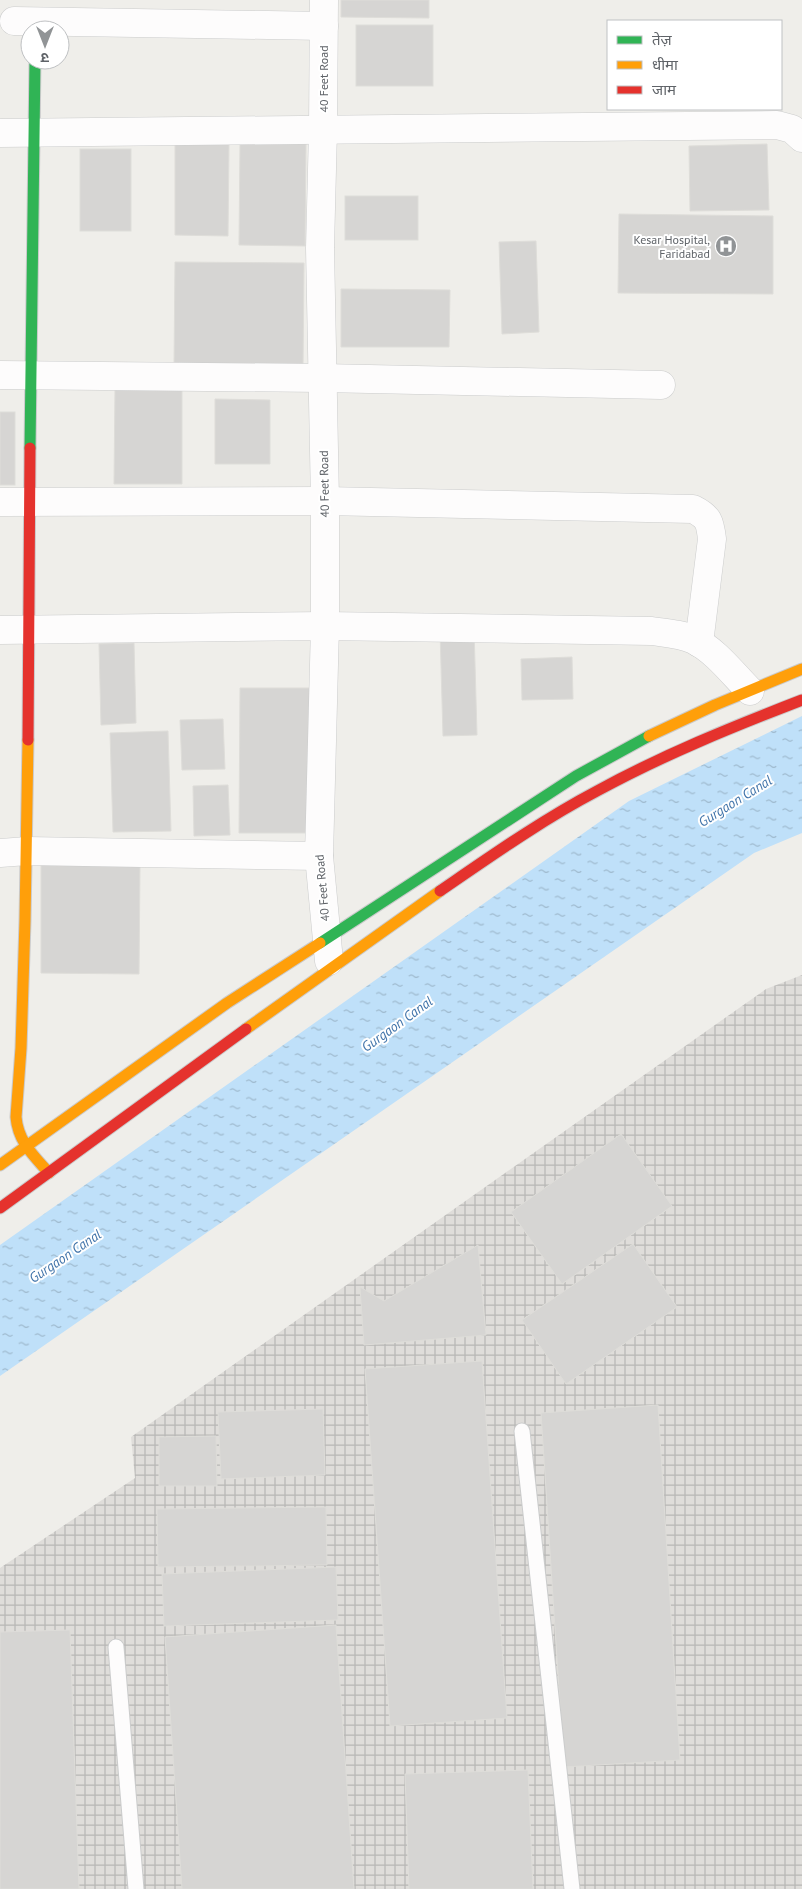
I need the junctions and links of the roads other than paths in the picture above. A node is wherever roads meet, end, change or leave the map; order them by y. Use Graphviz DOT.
graph roads {
  1 [pos="324,13"];
  2 [pos="70,22"];
  3 [pos="35,70"];
  4 [pos="323,130"];
  5 [pos="0,133"];
  6 [pos="36,133"];
  7 [pos="802,138"];
  8 [pos="0,375"];
  9 [pos="31,375"];
  10 [pos="322,378"];
  11 [pos="661,385"];
  12 [pos="325,501"];
  13 [pos="0,502"];
  14 [pos="29,502"];
  15 [pos="325,626"];
  16 [pos="0,630"];
  17 [pos="30,630"];
  18 [pos="699,643"];
  19 [pos="802,669"];
  20 [pos="750,691"];
  21 [pos="802,700"];
  22 [pos="27,851"];
  23 [pos="0,852"];
  24 [pos="319,856"];
  25 [pos="326,938"];
  26 [pos="329,967"];
  27 [pos="26,1146"];
  28 [pos="0,1165"];
  29 [pos="49,1173"];
  30 [pos="0,1208"];
  31 [pos="522,1431"];
  32 [pos="116,1647"];
  33 [pos="136,1889"];
  34 [pos="572,1889"];
  1 -- 2 [label="street"];
  1 -- 4 [label="street, 40 Feet Road"];
  3 -- 6 [label="main road"];
  4 -- 6 [label="street"];
  4 -- 7 [label="street"];
  4 -- 10 [label="street, 40 Feet Road"];
  5 -- 6 [label="street"];
  6 -- 9 [label="main road"];
  8 -- 9 [label="street"];
  9 -- 10 [label="street"];
  9 -- 14 [label="main road"];
  10 -- 11 [label="street"];
  10 -- 12 [label="street, 40 Feet Road"];
  12 -- 14 [label="street"];
  12 -- 15 [label="street, 40 Feet Road"];
  12 -- 18 [label="street"];
  13 -- 14 [label="street"];
  14 -- 17 [label="main road"];
  15 -- 17 [label="street"];
  15 -- 18 [label="street"];
  15 -- 24 [label="street, 40 Feet Road"];
  16 -- 17 [label="street"];
  17 -- 22 [label="main road"];
  18 -- 20 [label="street"];
  19 -- 20 [label="main road"];
  20 -- 25 [label="main road"];
  21 -- 26 [label="main road"];
  22 -- 23 [label="street"];
  22 -- 24 [label="street"];
  22 -- 27 [label="main road"];
  24 -- 25 [label="street, 40 Feet Road"];
  25 -- 26 [label="street, 40 Feet Road"];
  25 -- 27 [label="main road"];
  26 -- 29 [label="main road"];
  27 -- 28 [label="main road"];
  27 -- 29 [label="main road"];
  29 -- 30 [label="main road"];
  31 -- 34 [label="lane"];
  32 -- 33 [label="lane"];
}
